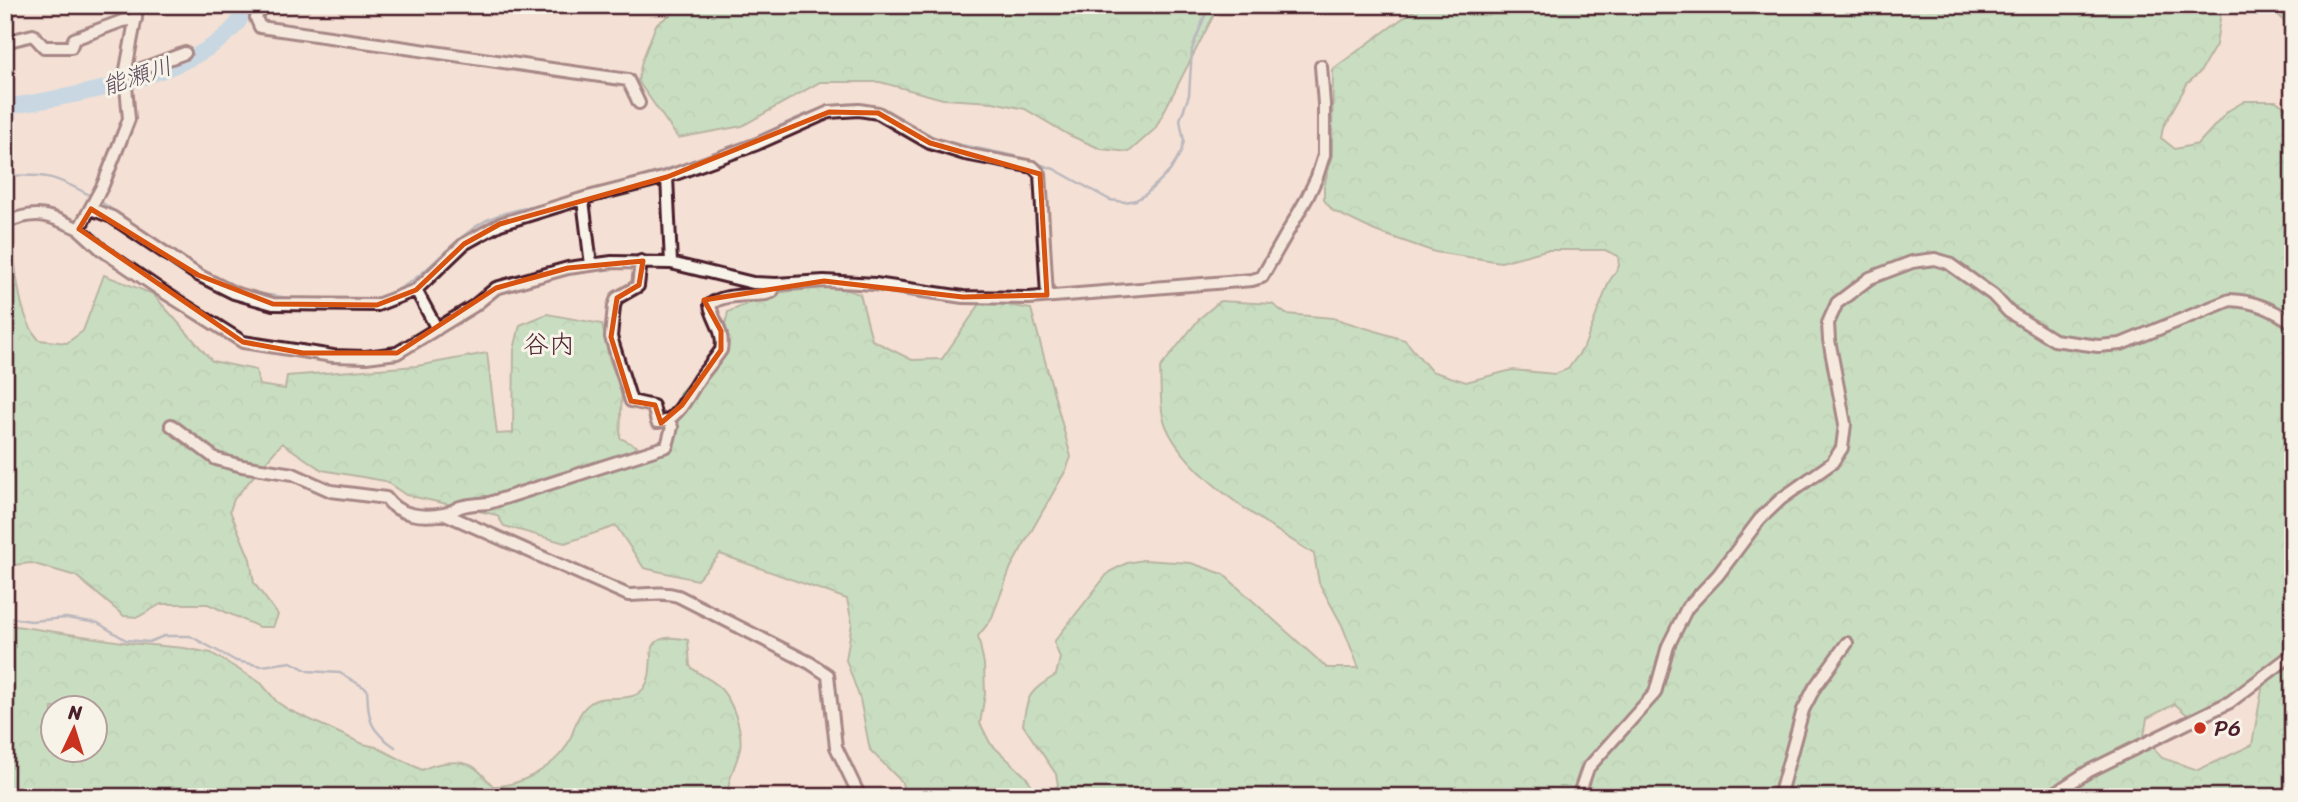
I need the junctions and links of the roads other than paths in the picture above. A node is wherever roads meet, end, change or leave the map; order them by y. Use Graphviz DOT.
graph roads {
  1 [pos="135,5"];
  2 [pos="261,5"];
  3 [pos="136,19"];
  4 [pos="5,43"];
  5 [pos="185,53"];
  6 [pos="1321,66"];
  7 [pos="126,69"];
  8 [pos="639,103"];
  9 [pos="667,177"];
  10 [pos="583,200"];
  11 [pos="93,206"];
  12 [pos="5,223"];
  13 [pos="79,229"];
  14 [pos="641,261"];
  15 [pos="671,263"];
  16 [pos="591,265"];
  17 [pos="776,284"];
  18 [pos="416,290"];
  19 [pos="1047,295"];
  20 [pos="2293,323"];
  21 [pos="437,329"];
  22 [pos="668,420"];
  23 [pos="171,425"];
  24 [pos="445,514"];
  25 [pos="1847,643"];
  26 [pos="2293,654"];
  27 [pos="860,797"];
  28 [pos="1578,797"];
  29 [pos="1779,797"];
  30 [pos="2049,797"];
  1 -- 3 [label="street"];
  2 -- 8 [label="street"];
  3 -- 4 [label="street"];
  3 -- 7 [label="street"];
  5 -- 7 [label="street"];
  6 -- 19 [label="street"];
  7 -- 11 [label="street"];
  9 -- 10 [label="street"];
  9 -- 15 [label="street"];
  9 -- 19 [label="street"];
  10 -- 16 [label="street"];
  10 -- 18 [label="street"];
  11 -- 13 [label="street"];
  11 -- 18 [label="street"];
  12 -- 13 [label="street"];
  13 -- 21 [label="street"];
  14 -- 15 [label="street"];
  14 -- 16 [label="street"];
  14 -- 22 [label="street"];
  15 -- 17 [label="street"];
  16 -- 21 [label="street"];
  17 -- 19 [label="street"];
  17 -- 22 [label="street"];
  18 -- 21 [label="street"];
  20 -- 28 [label="street"];
  22 -- 24 [label="street"];
  23 -- 24 [label="street"];
  24 -- 27 [label="street"];
  25 -- 29 [label="street"];
  26 -- 30 [label="street"];
}
